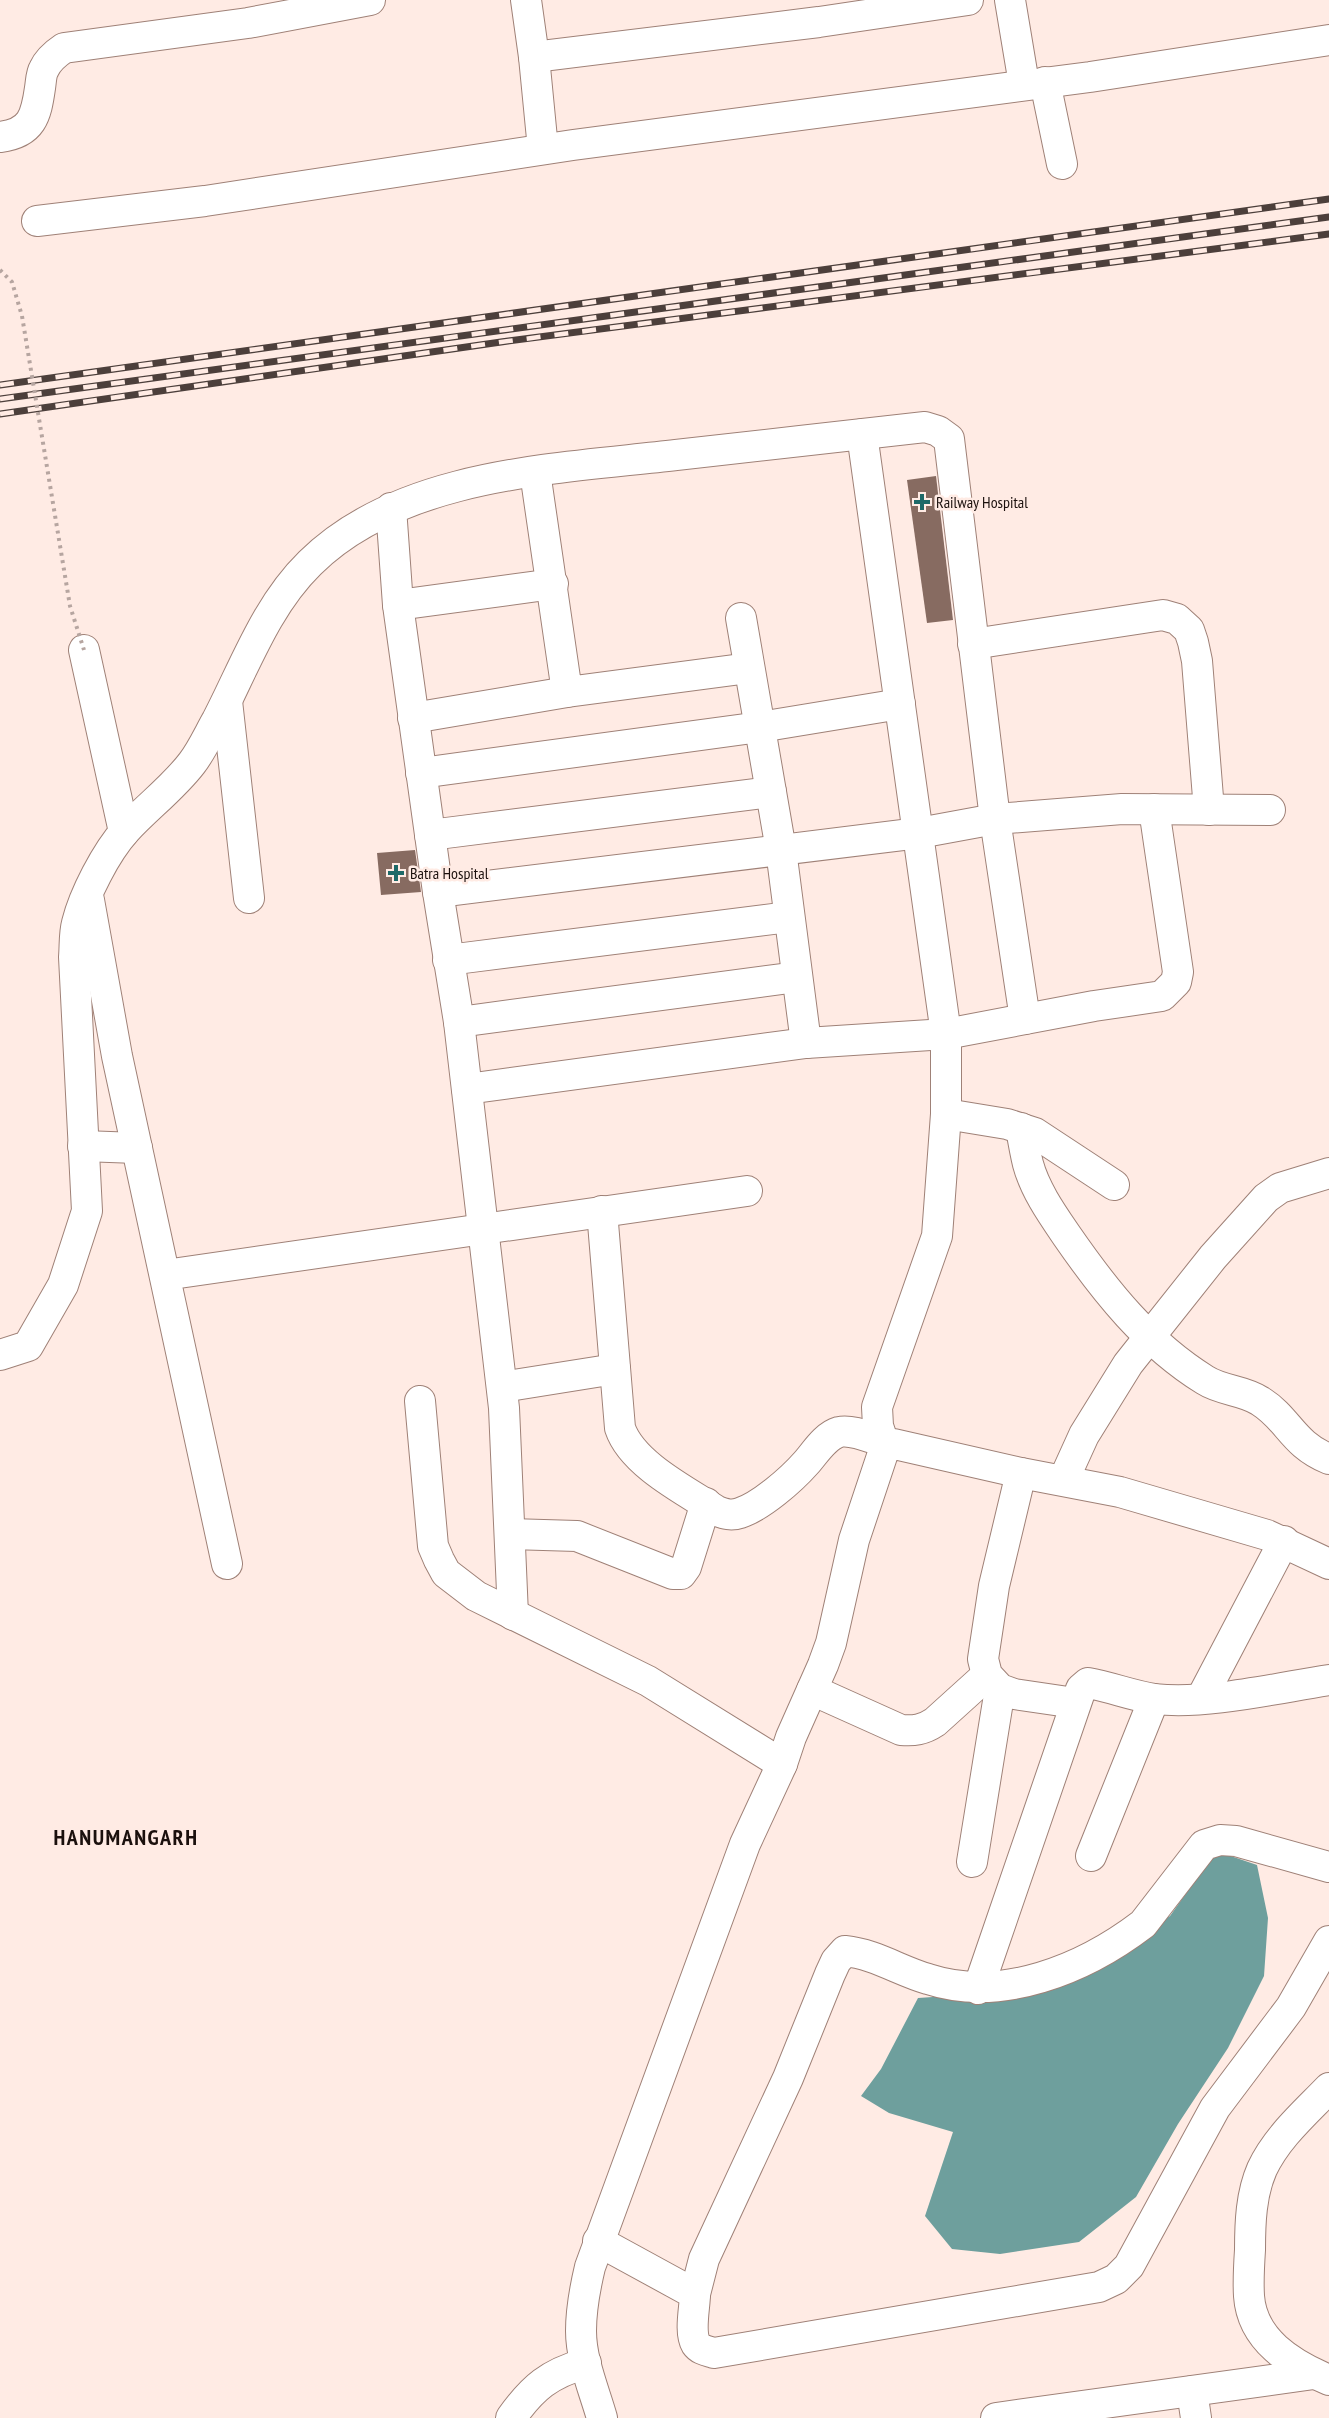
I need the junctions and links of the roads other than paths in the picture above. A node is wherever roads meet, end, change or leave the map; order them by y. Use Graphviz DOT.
graph roads {
  1 [pos="370,0"];
  2 [pos="526,0"];
  3 [pos="968,0"];
  4 [pos="1010,0"];
  5 [pos="1329,40"];
  6 [pos="534,57"];
  7 [pos="1035,83"];
  8 [pos="0,137"];
  9 [pos="543,149"];
  10 [pos="1062,164"];
  11 [pos="37,221"];
  12 [pos="862,434"];
  13 [pos="536,472"];
  14 [pos="392,508"];
  15 [pos="553,584"];
  16 [pos="398,605"];
  17 [pos="741,618"];
  18 [pos="973,644"];
  19 [pos="84,651"];
  20 [pos="748,668"];
  21 [pos="567,692"];
  22 [pos="227,701"];
  23 [pos="900,704"];
  24 [pos="413,718"];
  25 [pos="760,728"];
  26 [pos="421,773"];
  27 [pos="771,792"];
  28 [pos="1154,809"];
  29 [pos="1209,810"];
  30 [pos="1270,810"];
  31 [pos="995,819"];
  32 [pos="124,832"];
  33 [pos="919,832"];
  34 [pos="430,835"];
  35 [pos="781,850"];
  36 [pos="438,892"];
  37 [pos="88,893"];
  38 [pos="249,898"];
  39 [pos="789,917"];
  40 [pos="448,960"];
  41 [pos="797,977"];
  42 [pos="1025,1019"];
  43 [pos="459,1022"];
  44 [pos="946,1034"];
  45 [pos="806,1043"];
  46 [pos="467,1089"];
  47 [pos="946,1114"];
  48 [pos="1021,1128"];
  49 [pos="83,1146"];
  50 [pos="137,1148"];
  51 [pos="1329,1173"];
  52 [pos="1114,1185"];
  53 [pos="747,1191"];
  54 [pos="602,1211"];
  55 [pos="482,1228"];
  56 [pos="165,1275"];
  57 [pos="1150,1338"];
  58 [pos="0,1355"];
  59 [pos="615,1369"];
  60 [pos="502,1387"];
  61 [pos="420,1401"];
  62 [pos="884,1444"];
  63 [pos="1329,1459"];
  64 [pos="1021,1473"];
  65 [pos="1064,1479"];
  66 [pos="706,1503"];
  67 [pos="510,1534"];
  68 [pos="1284,1541"];
  69 [pos="227,1564"];
  70 [pos="1329,1564"];
  71 [pos="513,1615"];
  72 [pos="1329,1680"];
  73 [pos="993,1682"];
  74 [pos="812,1690"];
  75 [pos="1154,1699"];
  76 [pos="1201,1699"];
  77 [pos="1075,1703"];
  78 [pos="782,1764"];
  79 [pos="1091,1856"];
  80 [pos="972,1862"];
  81 [pos="1329,1867"];
  82 [pos="1329,1941"];
  83 [pos="978,1989"];
  84 [pos="1329,2088"];
  85 [pos="598,2241"];
  86 [pos="695,2294"];
  87 [pos="586,2363"];
  88 [pos="1322,2377"];
  89 [pos="1194,2404"];
  90 [pos="511,2418"];
  91 [pos="602,2418"];
  92 [pos="996,2418"];
  1 -- 8 [label="street"];
  2 -- 6 [label="street"];
  3 -- 6 [label="street"];
  4 -- 7 [label="street"];
  5 -- 7 [label="street"];
  6 -- 9 [label="street"];
  7 -- 9 [label="street"];
  7 -- 10 [label="street"];
  9 -- 11 [label="street"];
  12 -- 13 [label="street"];
  12 -- 18 [label="street"];
  12 -- 23 [label="street"];
  13 -- 14 [label="street"];
  13 -- 15 [label="street"];
  14 -- 16 [label="street"];
  14 -- 22 [label="street"];
  15 -- 16 [label="street"];
  15 -- 21 [label="street"];
  16 -- 24 [label="street"];
  17 -- 20 [label="street"];
  18 -- 29 [label="street"];
  18 -- 31 [label="street"];
  19 -- 32 [label="street"];
  20 -- 21 [label="street"];
  20 -- 25 [label="street"];
  21 -- 24 [label="street"];
  22 -- 32 [label="street"];
  22 -- 38 [label="street"];
  23 -- 25 [label="street"];
  23 -- 33 [label="street"];
  24 -- 26 [label="street"];
  25 -- 26 [label="street"];
  25 -- 27 [label="street"];
  26 -- 34 [label="street"];
  27 -- 34 [label="street"];
  27 -- 35 [label="street"];
  28 -- 29 [label="street"];
  28 -- 31 [label="street"];
  28 -- 42 [label="street"];
  29 -- 30 [label="street"];
  31 -- 33 [label="street"];
  31 -- 42 [label="street"];
  32 -- 37 [label="street"];
  33 -- 35 [label="street"];
  33 -- 44 [label="street"];
  34 -- 36 [label="street"];
  35 -- 36 [label="street"];
  35 -- 39 [label="street"];
  36 -- 40 [label="street"];
  37 -- 49 [label="street"];
  37 -- 50 [label="street"];
  39 -- 40 [label="street"];
  39 -- 41 [label="street"];
  40 -- 43 [label="street"];
  41 -- 43 [label="street"];
  41 -- 45 [label="street"];
  42 -- 44 [label="street"];
  43 -- 46 [label="street"];
  44 -- 45 [label="street"];
  44 -- 47 [label="street"];
  45 -- 46 [label="street"];
  46 -- 55 [label="street"];
  47 -- 48 [label="street"];
  47 -- 62 [label="street"];
  48 -- 52 [label="street"];
  48 -- 57 [label="street"];
  49 -- 50 [label="street"];
  49 -- 58 [label="street"];
  50 -- 56 [label="street"];
  51 -- 57 [label="street"];
  53 -- 54 [label="street"];
  54 -- 55 [label="street"];
  54 -- 59 [label="street"];
  55 -- 56 [label="street"];
  55 -- 60 [label="street"];
  56 -- 69 [label="street"];
  57 -- 63 [label="street"];
  57 -- 65 [label="street"];
  59 -- 60 [label="street"];
  59 -- 66 [label="street"];
  60 -- 67 [label="street"];
  61 -- 71 [label="street"];
  62 -- 64 [label="street"];
  62 -- 66 [label="street"];
  62 -- 74 [label="street"];
  64 -- 65 [label="street"];
  64 -- 73 [label="street"];
  65 -- 68 [label="street"];
  66 -- 67 [label="street"];
  67 -- 71 [label="street"];
  68 -- 70 [label="street"];
  68 -- 76 [label="street"];
  71 -- 78 [label="street"];
  72 -- 76 [label="street"];
  73 -- 74 [label="street"];
  73 -- 77 [label="street"];
  73 -- 80 [label="street"];
  74 -- 78 [label="street"];
  75 -- 76 [label="street"];
  75 -- 77 [label="street"];
  75 -- 79 [label="street"];
  77 -- 83 [label="street"];
  78 -- 85 [label="street"];
  81 -- 83 [label="street"];
  82 -- 86 [label="street"];
  83 -- 86 [label="street"];
  84 -- 88 [label="street"];
  85 -- 86 [label="street"];
  85 -- 87 [label="street"];
  87 -- 90 [label="street"];
  87 -- 91 [label="street"];
  88 -- 89 [label="street"];
  89 -- 92 [label="street"];
}
